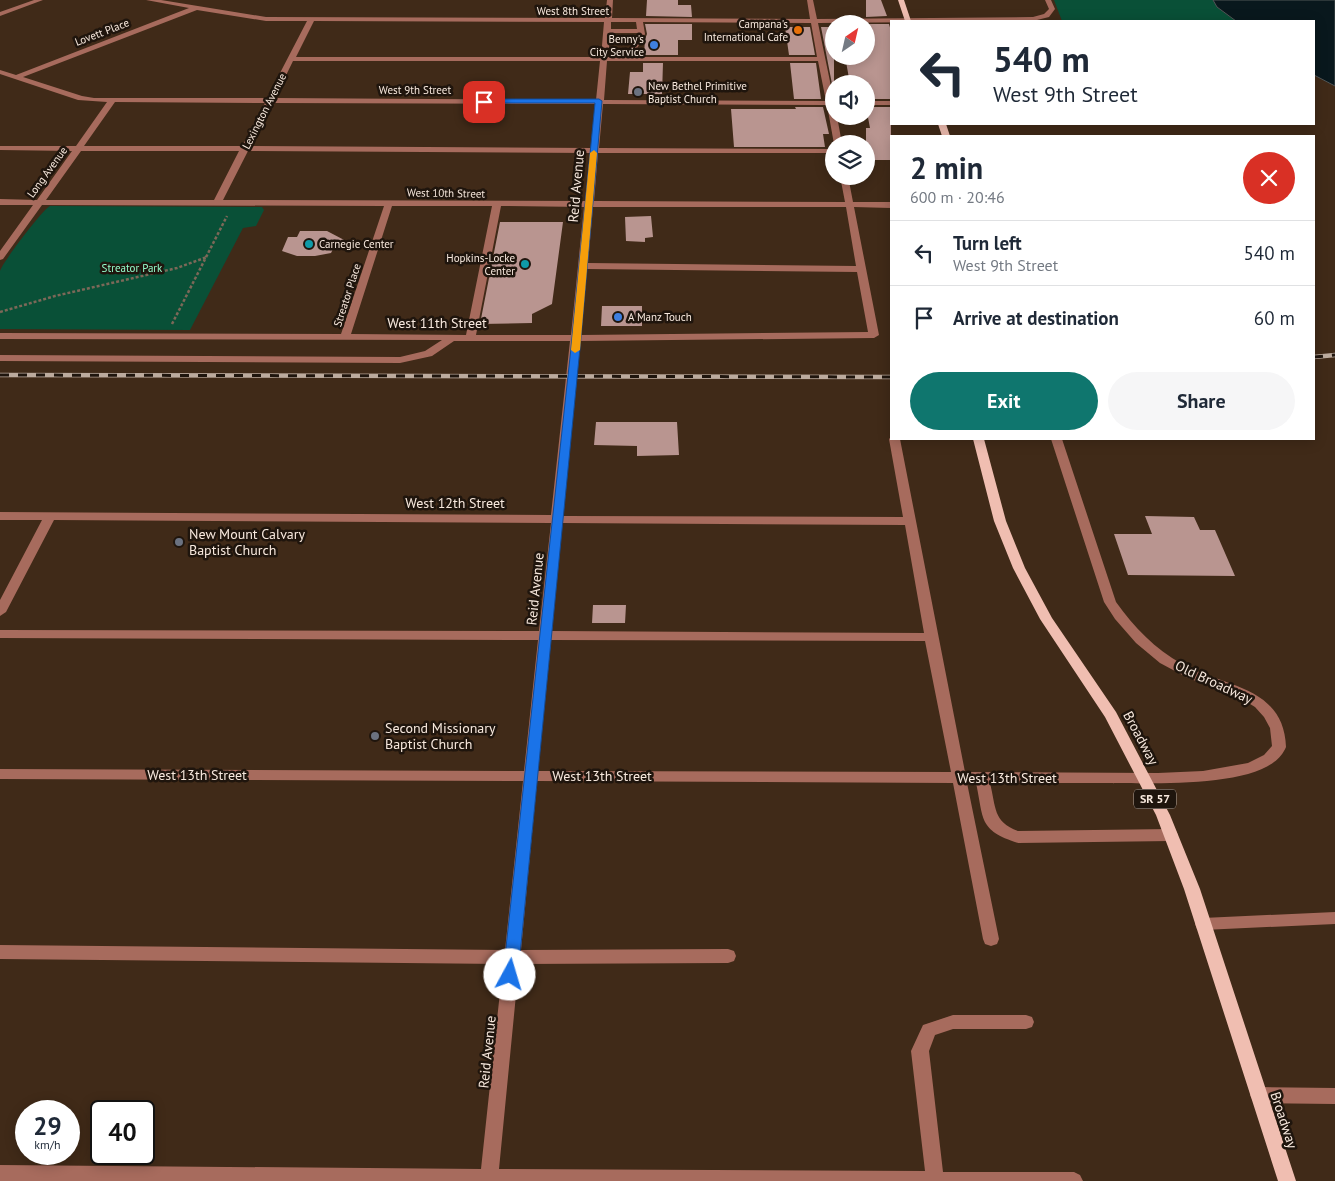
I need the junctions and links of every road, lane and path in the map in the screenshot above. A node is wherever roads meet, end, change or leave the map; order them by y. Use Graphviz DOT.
graph roads {
  1 [pos="40,0"];
  2 [pos="149,0"];
  3 [pos="610,0"];
  4 [pos="810,0"];
  5 [pos="901,0"];
  6 [pos="1048,0"];
  7 [pos="196,8"];
  8 [pos="0,14"];
  9 [pos="311,20"];
  10 [pos="908,20"];
  11 [pos="968,20"];
  12 [pos="639,21"];
  13 [pos="890,21"];
  14 [pos="815,22"];
  15 [pos="607,26"];
  16 [pos="640,31"];
  17 [pos="604,55"];
  18 [pos="291,59"];
  19 [pos="822,59"];
  20 [pos="0,72"];
  21 [pos="826,75"];
  22 [pos="16,77"];
  23 [pos="113,100"];
  24 [pos="269,101"];
  25 [pos="599,101"];
  26 [pos="825,102"];
  27 [pos="875,103"];
  28 [pos="890,103"];
  29 [pos="0,148"];
  30 [pos="78,149"];
  31 [pos="594,149"];
  32 [pos="244,150"];
  33 [pos="825,151"];
  34 [pos="846,185"];
  35 [pos="0,202"];
  36 [pos="40,202"];
  37 [pos="217,203"];
  38 [pos="389,203"];
  39 [pos="497,204"];
  40 [pos="589,205"];
  41 [pos="850,205"];
  42 [pos="890,205"];
  43 [pos="230,211"];
  44 [pos="0,257"];
  45 [pos="207,257"];
  46 [pos="583,266"];
  47 [pos="862,268"];
  48 [pos="0,312"];
  49 [pos="0,336"];
  50 [pos="166,336"];
  51 [pos="345,337"];
  52 [pos="452,337"];
  53 [pos="471,337"];
  54 [pos="576,338"];
  55 [pos="0,358"];
  56 [pos="895,440"];
  57 [pos="978,440"];
  58 [pos="1057,440"];
  59 [pos="0,516"];
  60 [pos="50,516"];
  61 [pos="558,519"];
  62 [pos="910,521"];
  63 [pos="0,612"];
  64 [pos="0,634"];
  65 [pos="546,635"];
  66 [pos="931,637"];
  67 [pos="0,774"];
  68 [pos="531,776"];
  69 [pos="958,778"];
  70 [pos="982,778"];
  71 [pos="1144,778"];
  72 [pos="1171,835"];
  73 [pos="1335,918"];
  74 [pos="1203,924"];
  75 [pos="990,939"];
  76 [pos="0,952"];
  77 [pos="728,956"];
  78 [pos="512,957"];
  79 [pos="1026,1022"];
  80 [pos="1259,1095"];
  81 [pos="1335,1096"];
  82 [pos="0,1174"];
  83 [pos="489,1179"];
  84 [pos="935,1180"];
  85 [pos="1033,1181"];
  86 [pos="1074,1181"];
  87 [pos="1287,1181"];
  1 -- 8 [label="street"];
  2 -- 7 [label="street, West 8th Street"];
  3 -- 15 [label="street, Reid Avenue"];
  4 -- 14 [label="street"];
  5 -- 10 [label="main road"];
  6 -- 11 [label="street, West 8th Street"];
  7 -- 9 [label="street, West 8th Street"];
  7 -- 22 [label="street, Lovett Place"];
  9 -- 15 [label="street, West 8th Street"];
  9 -- 18 [label="street, Lexington Avenue"];
  12 -- 14 [label="street, West 8th Street"];
  12 -- 15 [label="street, West 8th Street"];
  12 -- 16 [label="street"];
  13 -- 14 [label="street, West 8th Street"];
  14 -- 19 [label="street"];
  15 -- 16 [label="street"];
  15 -- 17 [label="street, Reid Avenue"];
  16 -- 17 [label="street"];
  17 -- 18 [label="street"];
  17 -- 19 [label="street"];
  17 -- 25 [label="street, Reid Avenue"];
  18 -- 24 [label="street, Lexington Avenue"];
  19 -- 21 [label="street"];
  20 -- 22 [label="street, West 9th Street"];
  22 -- 23 [label="street, West 9th Street"];
  23 -- 24 [label="street, West 9th Street"];
  23 -- 30 [label="street, Long Avenue"];
  24 -- 25 [label="street, West 9th Street"];
  24 -- 32 [label="street, Lexington Avenue"];
  25 -- 26 [label="street, West 9th Street"];
  25 -- 31 [label="street, Reid Avenue"];
  27 -- 28 [label="street"];
  29 -- 30 [label="street"];
  30 -- 32 [label="street"];
  30 -- 36 [label="street, Long Avenue"];
  31 -- 32 [label="street"];
  31 -- 33 [label="street"];
  31 -- 40 [label="street, Reid Avenue"];
  32 -- 37 [label="street, Lexington Avenue"];
  34 -- 41 [label="street"];
  35 -- 36 [label="street, West 10th Street"];
  36 -- 37 [label="street, West 10th Street"];
  36 -- 44 [label="street, Long Avenue"];
  37 -- 38 [label="street, West 10th Street"];
  38 -- 39 [label="street, West 10th Street"];
  38 -- 51 [label="street, Streator Place"];
  39 -- 40 [label="street, West 10th Street"];
  39 -- 53 [label="street"];
  40 -- 41 [label="street, West 10th Street"];
  40 -- 46 [label="street, Reid Avenue"];
  41 -- 42 [label="street, West 10th Street"];
  41 -- 47 [label="street"];
  43 -- 45 [label="path"];
  45 -- 48 [label="path"];
  45 -- 50 [label="path"];
  46 -- 47 [label="street"];
  46 -- 54 [label="street, Reid Avenue"];
  47 -- 54 [label="street, West 11th Street"];
  49 -- 50 [label="street, West 11th Street"];
  50 -- 51 [label="street, West 11th Street"];
  51 -- 52 [label="street, West 11th Street"];
  52 -- 53 [label="street, West 11th Street"];
  52 -- 55 [label="street"];
  53 -- 54 [label="street, West 11th Street"];
  54 -- 61 [label="street, Reid Avenue"];
  56 -- 62 [label="street"];
  57 -- 71 [label="main road, Broadway / SR 57"];
  58 -- 71 [label="street, Old Broadway"];
  59 -- 60 [label="street, West 12th Street"];
  60 -- 61 [label="street, West 12th Street"];
  60 -- 63 [label="street"];
  61 -- 62 [label="street, West 12th Street"];
  61 -- 65 [label="street, Reid Avenue"];
  62 -- 66 [label="street"];
  64 -- 65 [label="street"];
  65 -- 66 [label="street"];
  65 -- 68 [label="street, Reid Avenue"];
  66 -- 69 [label="street"];
  67 -- 68 [label="street, West 13th Street"];
  68 -- 69 [label="street, West 13th Street"];
  68 -- 78 [label="street, Reid Avenue"];
  69 -- 70 [label="street, West 13th Street"];
  69 -- 75 [label="street"];
  70 -- 71 [label="street, West 13th Street"];
  70 -- 72 [label="street"];
  71 -- 72 [label="main road, Broadway / SR 57"];
  72 -- 74 [label="main road, Broadway / SR 57"];
  73 -- 74 [label="street"];
  74 -- 80 [label="main road, Broadway / SR 57"];
  76 -- 78 [label="street"];
  77 -- 78 [label="street"];
  78 -- 83 [label="street, Reid Avenue"];
  79 -- 84 [label="street"];
  80 -- 81 [label="street"];
  80 -- 87 [label="main road, Broadway / SR 57"];
  82 -- 83 [label="street"];
  83 -- 84 [label="street"];
  84 -- 85 [label="street"];
  85 -- 86 [label="street"];
}
